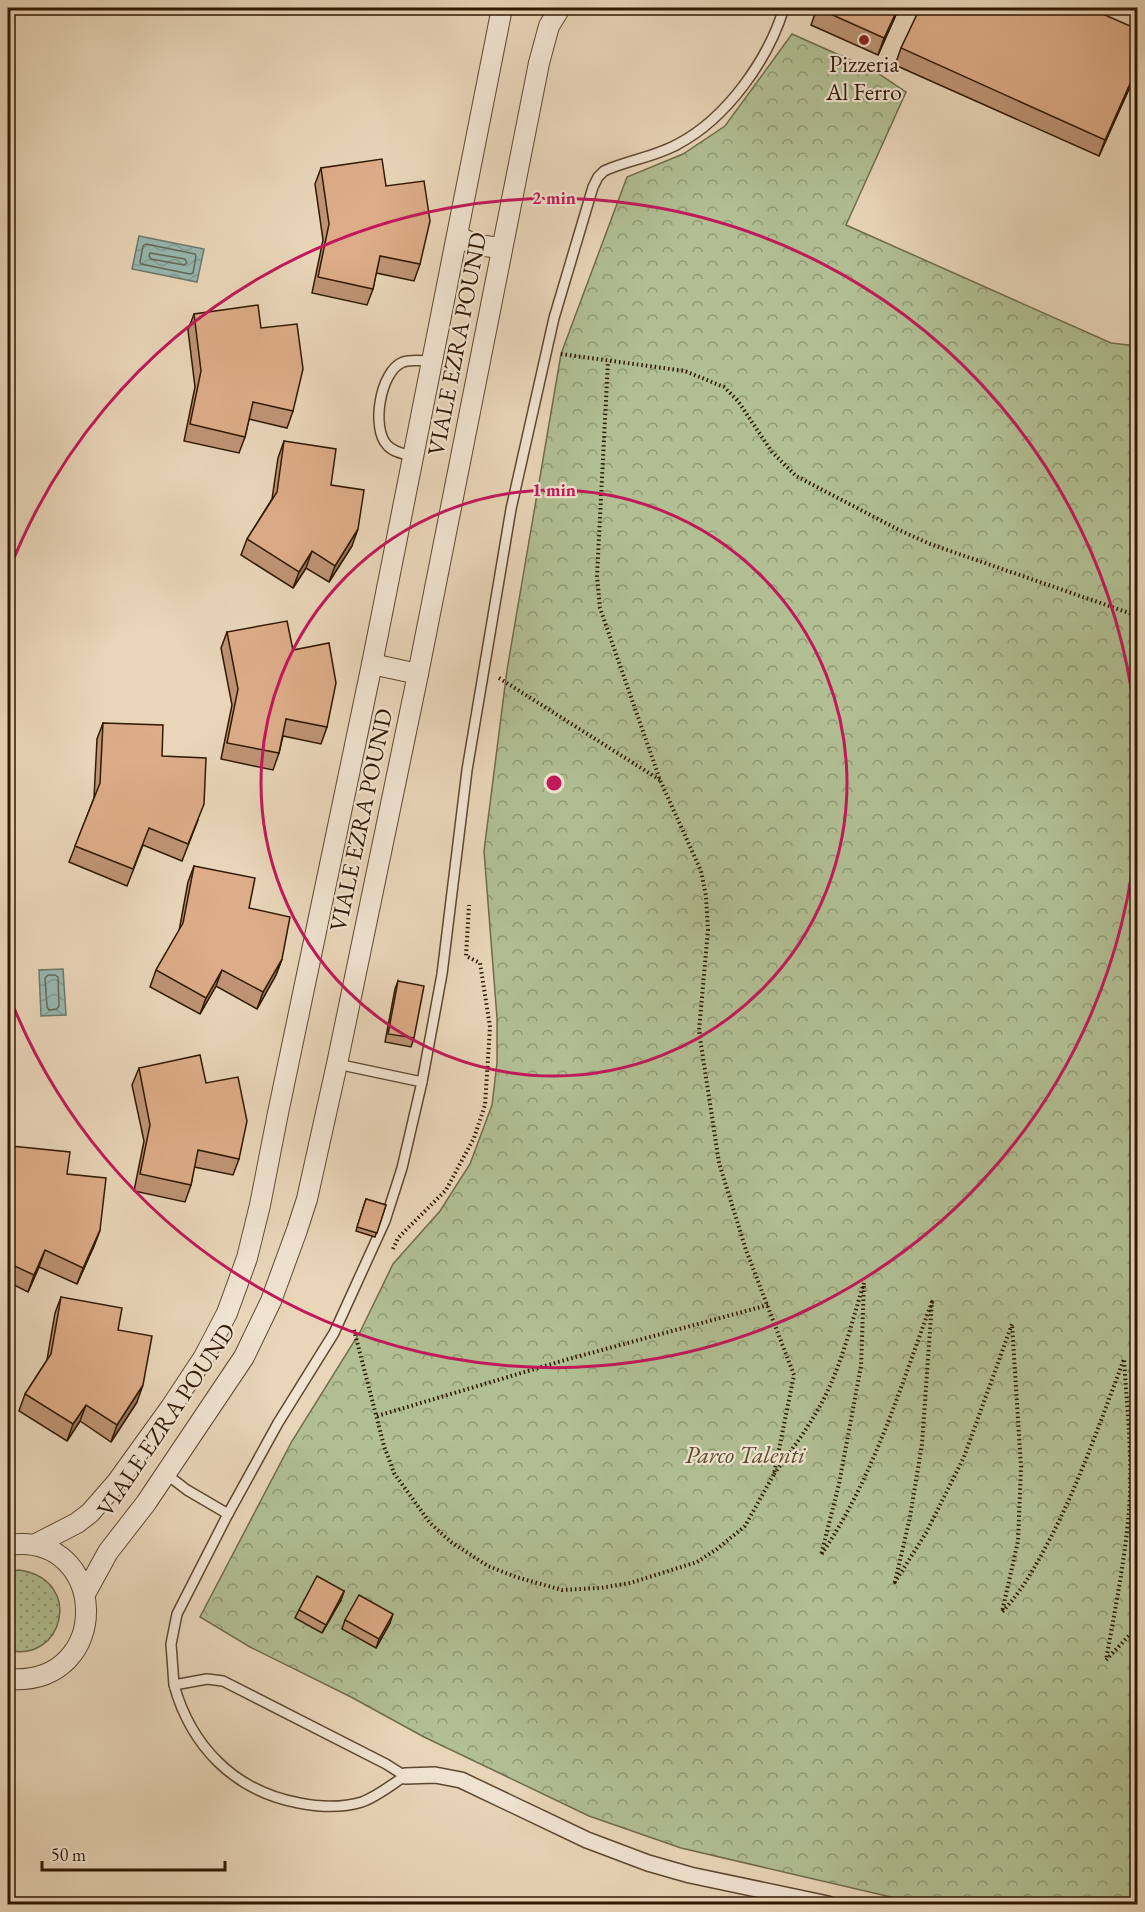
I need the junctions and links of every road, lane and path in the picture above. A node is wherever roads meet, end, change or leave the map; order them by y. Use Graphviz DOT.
graph roads {
  1 [pos="502,8"];
  2 [pos="560,8"];
  3 [pos="784,8"];
  4 [pos="457,236"];
  5 [pos="502,248"];
  6 [pos="561,354"];
  7 [pos="431,361"];
  8 [pos="608,361"];
  9 [pos="412,456"];
  10 [pos="1137,616"];
  11 [pos="372,664"];
  12 [pos="418,674"];
  13 [pos="499,678"];
  14 [pos="660,780"];
  15 [pos="337,1065"];
  16 [pos="422,1082"];
  17 [pos="768,1305"];
  18 [pos="354,1330"];
  19 [pos="377,1417"];
  20 [pos="166,1474"];
  21 [pos="774,1474"];
  22 [pos="228,1514"];
  23 [pos="36,1544"];
  24 [pos="8,1545"];
  25 [pos="85,1594"];
  26 [pos="1137,1626"];
  27 [pos="8,1679"];
  28 [pos="174,1685"];
  29 [pos="405,1776"];
  30 [pos="828,1905"];
  1 -- 4 [label="street, VIALE EZRA POUND"];
  2 -- 5 [label="street, VIALE EZRA POUND"];
  3 -- 16 [label="lane"];
  4 -- 5 [label="street"];
  4 -- 7 [label="street, VIALE EZRA POUND"];
  5 -- 12 [label="street, VIALE EZRA POUND"];
  6 -- 8 [label="path"];
  7 -- 9 [label="street, VIALE EZRA POUND"];
  7 -- 9 [label="lane"];
  8 -- 10 [label="path"];
  8 -- 14 [label="path"];
  9 -- 11 [label="street, VIALE EZRA POUND"];
  11 -- 12 [label="street"];
  11 -- 23 [label="street, VIALE EZRA POUND"];
  12 -- 15 [label="street, VIALE EZRA POUND"];
  13 -- 14 [label="path"];
  14 -- 17 [label="path"];
  15 -- 16 [label="lane"];
  15 -- 20 [label="street, VIALE EZRA POUND"];
  16 -- 22 [label="lane"];
  17 -- 19 [label="path"];
  17 -- 21 [label="path"];
  18 -- 19 [label="path"];
  19 -- 21 [label="path"];
  20 -- 22 [label="lane"];
  20 -- 25 [label="street, VIALE EZRA POUND"];
  21 -- 26 [label="path"];
  22 -- 28 [label="lane"];
  23 -- 24 [label="street"];
  23 -- 25 [label="street"];
  25 -- 27 [label="street"];
  28 -- 29 [label="lane"];
  28 -- 29 [label="lane"];
  29 -- 30 [label="street"];
}
